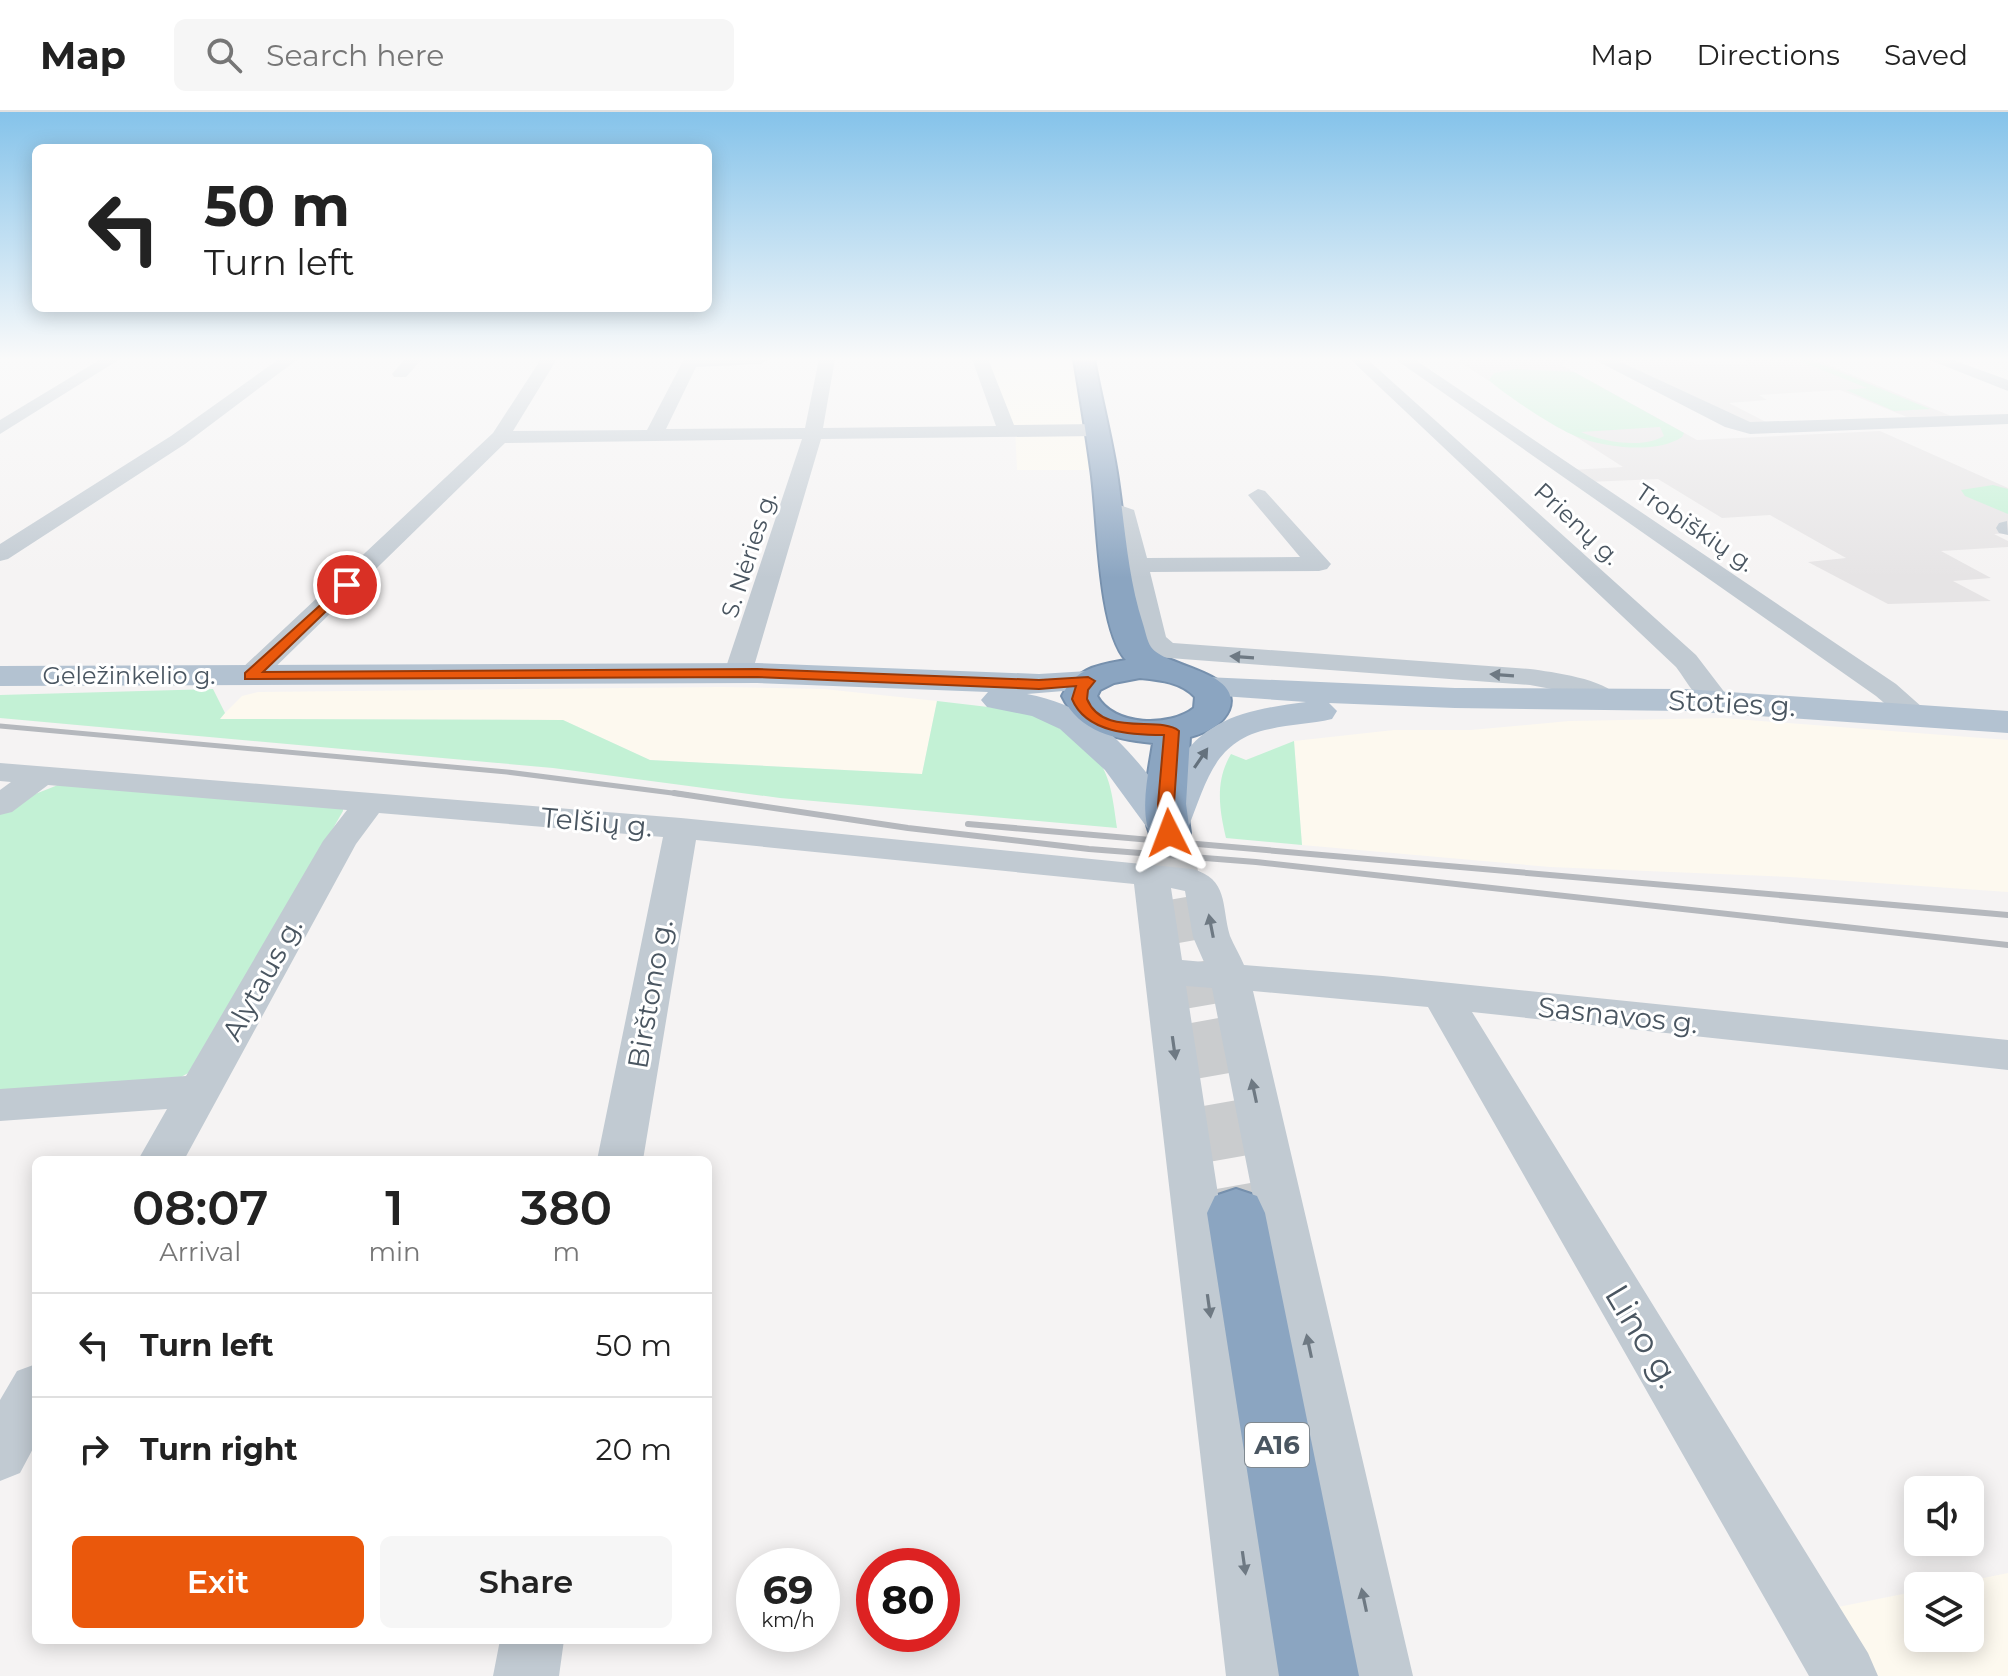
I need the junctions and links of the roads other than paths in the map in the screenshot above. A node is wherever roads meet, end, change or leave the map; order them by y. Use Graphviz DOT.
graph roads {
  1 [pos="189,432"];
  2 [pos="503,432"];
  3 [pos="655,432"];
  4 [pos="943,432"];
  5 [pos="1097,432"];
  6 [pos="1437,432"];
  7 [pos="1510,432"];
  8 [pos="813,434"];
  9 [pos="654,435"];
  10 [pos="500,437"];
  11 [pos="1258,495"];
  12 [pos="1108,507"];
  13 [pos="0,554"];
  14 [pos="1138,565"];
  15 [pos="1118,593"];
  16 [pos="1161,670"];
  17 [pos="738,673"];
  18 [pos="0,676"];
  19 [pos="250,676"];
  20 [pos="882,678"];
  21 [pos="1091,688"];
  22 [pos="973,694"];
  23 [pos="1604,697"];
  24 [pos="1208,698"];
  25 [pos="1455,698"];
  26 [pos="1385,702"];
  27 [pos="1718,702"];
  28 [pos="1916,715"];
  29 [pos="2008,722"];
  30 [pos="1129,730"];
  31 [pos="1172,731"];
  32 [pos="0,772"];
  33 [pos="40,776"];
  34 [pos="370,803"];
  35 [pos="0,805"];
  36 [pos="1168,822"];
  37 [pos="681,828"];
  38 [pos="1151,875"];
  39 [pos="1163,971"];
  40 [pos="1229,974"];
  41 [pos="1442,996"];
  42 [pos="2008,1055"];
  43 [pos="199,1091"];
  44 [pos="0,1105"];
  45 [pos="163,1156"];
  46 [pos="621,1156"];
  47 [pos="1236,1213"];
  48 [pos="32,1396"];
  49 [pos="0,1454"];
  50 [pos="531,1644"];
  51 [pos="526,1676"];
  52 [pos="1259,1676"];
  53 [pos="1319,1676"];
  54 [pos="1380,1676"];
  55 [pos="1845,1676"];
  1 -- 13 [label="street"];
  2 -- 10 [label="street"];
  3 -- 9 [label="street"];
  4 -- 8 [label="street"];
  5 -- 12 [label="highway"];
  6 -- 27 [label="street, Prienų g."];
  7 -- 28 [label="street, Trobiškių g."];
  8 -- 9 [label="street"];
  8 -- 17 [label="street, S. Nėries g."];
  9 -- 10 [label="street"];
  10 -- 19 [label="street"];
  11 -- 14 [label="street"];
  12 -- 14 [label="street"];
  12 -- 15 [label="highway"];
  23 -- 14 [label="street, one-way"];
  15 -- 16 [label="highway"];
  15 -- 21 [label="highway"];
  16 -- 21 [label="highway"];
  16 -- 24 [label="highway"];
  17 -- 19 [label="main road, Geležinkelio g."];
  17 -- 20 [label="main road, Geležinkelio g."];
  18 -- 19 [label="main road, Geležinkelio g."];
  20 -- 21 [label="main road, Geležinkelio g."];
  20 -- 22 [label="main road, Geležinkelio g."];
  21 -- 22 [label="main road, Geležinkelio g."];
  21 -- 30 [label="highway"];
  22 -- 36 [label="main road"];
  23 -- 25 [label="main road, Stoties g."];
  23 -- 27 [label="main road, Stoties g."];
  24 -- 25 [label="main road, Stoties g."];
  24 -- 26 [label="main road, Stoties g."];
  24 -- 31 [label="highway"];
  25 -- 26 [label="main road, Stoties g."];
  36 -- 26 [label="main road, one-way"];
  27 -- 28 [label="main road, Stoties g."];
  28 -- 29 [label="main road, Stoties g."];
  30 -- 31 [label="highway"];
  30 -- 36 [label="highway"];
  31 -- 36 [label="highway"];
  32 -- 33 [label="street, Telšių g."];
  33 -- 34 [label="street, Telšių g."];
  33 -- 35 [label="street"];
  34 -- 37 [label="street, Telšių g."];
  34 -- 43 [label="street, Alytaus g."];
  37 -- 38 [label="street, Telšių g."];
  37 -- 46 [label="street, Birštono g."];
  38 -- 39 [label="street"];
  40 -- 38 [label="street, Telšių g., one-way"];
  39 -- 40 [label="street, Sasnavos g."];
  39 -- 52 [label="street, one-way"];
  40 -- 41 [label="street, Sasnavos g."];
  54 -- 40 [label="street, one-way"];
  41 -- 42 [label="street, Sasnavos g."];
  41 -- 55 [label="street, Lino g."];
  43 -- 44 [label="street"];
  43 -- 45 [label="street, Alytaus g."];
  47 -- 53 [label="highway, A16"];
  48 -- 49 [label="street"];
  50 -- 51 [label="street"];
}
